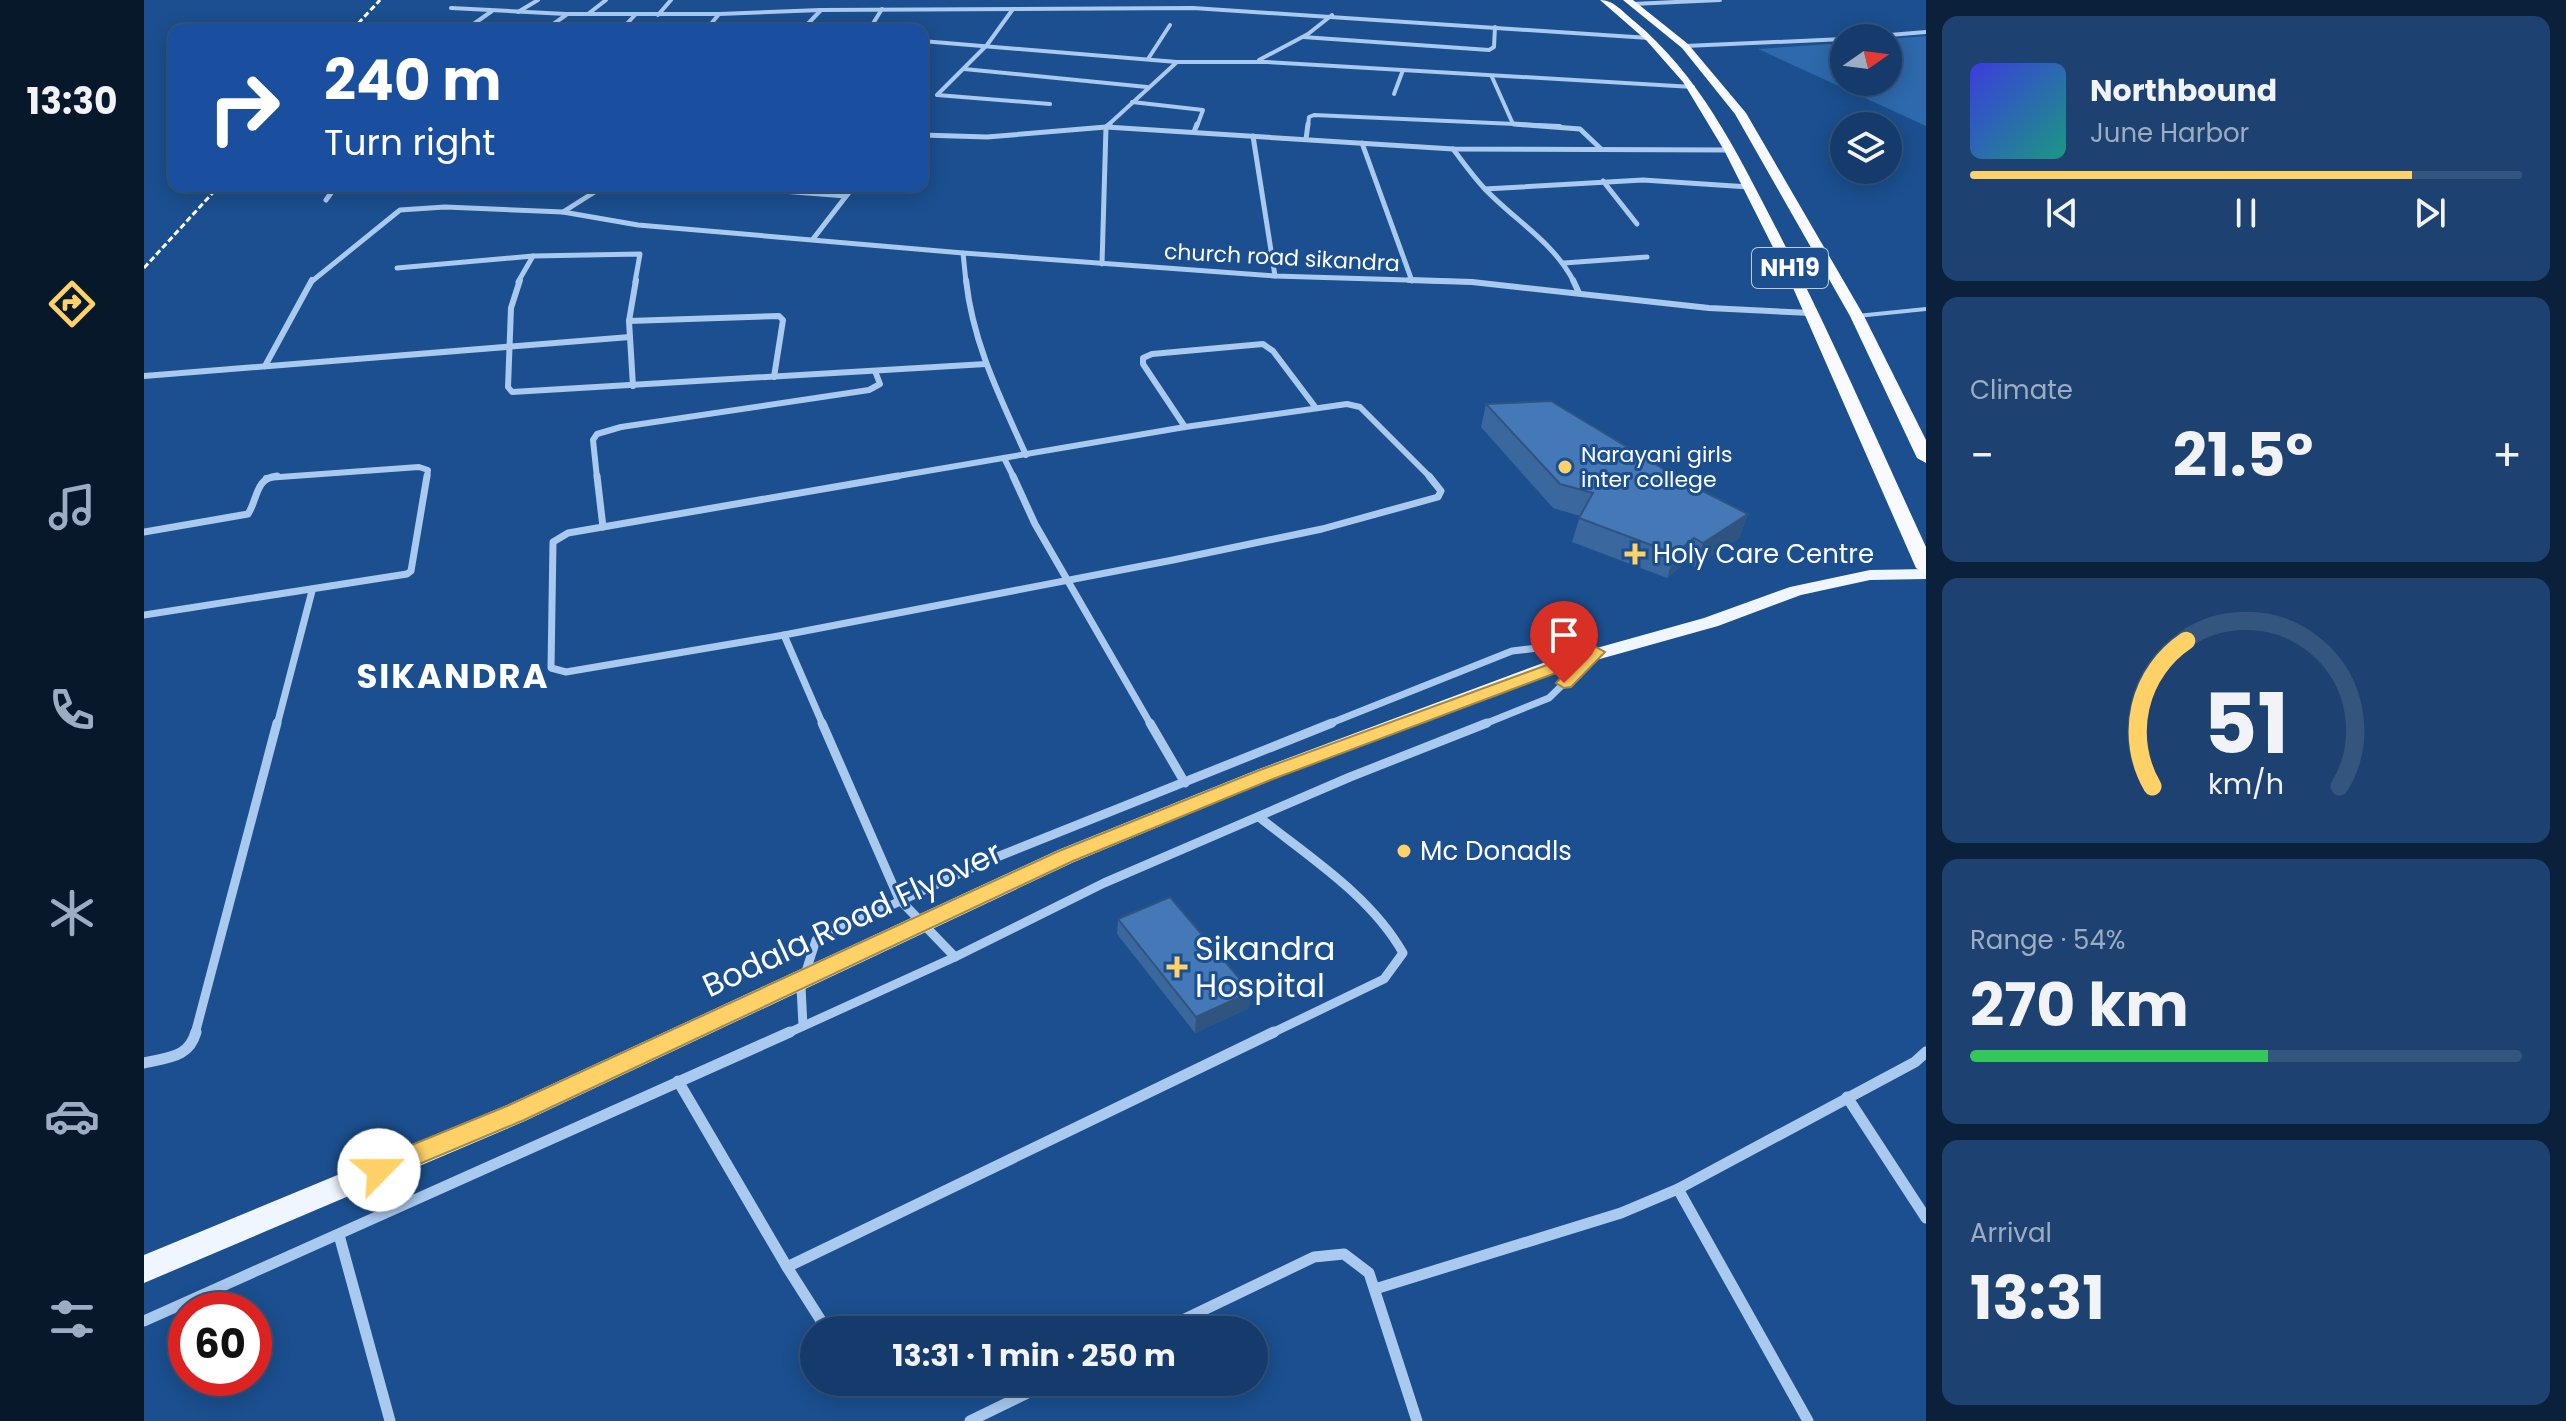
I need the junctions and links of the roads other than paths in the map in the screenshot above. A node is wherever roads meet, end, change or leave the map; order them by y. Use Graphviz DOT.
graph roads {
  1 [pos="538,0"];
  2 [pos="606,0"];
  3 [pos="671,0"];
  4 [pos="1604,0"];
  5 [pos="1720,0"];
  6 [pos="1630,2"];
  7 [pos="451,8"];
  8 [pos="882,9"];
  9 [pos="1013,9"];
  10 [pos="821,10"];
  11 [pos="493,11"];
  12 [pos="518,12"];
  13 [pos="566,14"];
  14 [pos="588,14"];
  15 [pos="719,14"];
  16 [pos="635,15"];
  17 [pos="658,15"];
  18 [pos="1333,15"];
  19 [pos="474,24"];
  20 [pos="553,24"];
  21 [pos="627,24"];
  22 [pos="711,24"];
  23 [pos="808,24"];
  24 [pos="873,24"];
  25 [pos="1170,25"];
  26 [pos="1495,27"];
  27 [pos="1926,32"];
  28 [pos="1902,34"];
  29 [pos="1303,37"];
  30 [pos="1649,38"];
  31 [pos="1830,40"];
  32 [pos="928,41"];
  33 [pos="987,45"];
  34 [pos="1685,46"];
  35 [pos="1148,59"];
  36 [pos="1177,62"];
  37 [pos="1256,62"];
  38 [pos="964,69"];
  39 [pos="1403,70"];
  40 [pos="1492,77"];
  41 [pos="1147,87"];
  42 [pos="1693,87"];
  43 [pos="1394,94"];
  44 [pos="1132,102"];
  45 [pos="1050,104"];
  46 [pos="1513,124"];
  47 [pos="1106,127"];
  48 [pos="1194,132"];
  49 [pos="928,135"];
  50 [pos="1253,136"];
  51 [pos="1306,139"];
  52 [pos="1362,143"];
  53 [pos="1601,148"];
  54 [pos="1453,149"];
  55 [pos="1730,150"];
  56 [pos="1603,181"];
  57 [pos="1749,187"];
  58 [pos="1485,189"];
  59 [pos="332,192"];
  60 [pos="595,192"];
  61 [pos="795,192"];
  62 [pos="849,192"];
  63 [pos="846,196"];
  64 [pos="326,200"];
  65 [pos="563,212"];
  66 [pos="1637,224"];
  67 [pos="813,239"];
  68 [pos="963,253"];
  69 [pos="533,256"];
  70 [pos="1647,257"];
  71 [pos="1564,263"];
  72 [pos="1102,264"];
  73 [pos="397,268"];
  74 [pos="1275,276"];
  75 [pos="1412,281"];
  76 [pos="1579,293"];
  77 [pos="1926,309"];
  78 [pos="1812,313"];
  79 [pos="1857,316"];
  80 [pos="629,321"];
  81 [pos="630,337"];
  82 [pos="509,346"];
  83 [pos="986,364"];
  84 [pos="265,366"];
  85 [pos="875,371"];
  86 [pos="144,376"];
  87 [pos="774,377"];
  88 [pos="633,386"];
  89 [pos="1316,408"];
  90 [pos="1185,427"];
  91 [pos="1026,455"];
  92 [pos="1004,458"];
  93 [pos="1926,458"];
  94 [pos="603,527"];
  95 [pos="144,532"];
  96 [pos="1926,571"];
  97 [pos="1069,580"];
  98 [pos="312,591"];
  99 [pos="144,615"];
  100 [pos="784,635"];
  101 [pos="1596,652"];
  102 [pos="1185,783"];
  103 [pos="1259,817"];
  104 [pos="899,899"];
  105 [pos="955,957"];
  106 [pos="803,1026"];
  107 [pos="1926,1052"];
  108 [pos="144,1063"];
  109 [pos="678,1081"];
  110 [pos="1847,1097"];
  111 [pos="1678,1189"];
  112 [pos="1926,1218"];
  113 [pos="339,1235"];
  114 [pos="787,1267"];
  115 [pos="144,1269"];
  116 [pos="1375,1289"];
  117 [pos="818,1316"];
  118 [pos="1191,1316"];
  119 [pos="144,1321"];
  120 [pos="1021,1396"];
  121 [pos="390,1421"];
  122 [pos="970,1421"];
  123 [pos="1417,1421"];
  124 [pos="1808,1421"];
  1 -- 12 [label="street"];
  2 -- 14 [label="street"];
  3 -- 17 [label="street"];
  4 -- 30 [label="highway, NH19"];
  5 -- 6 [label="street"];
  6 -- 34 [label="highway, NH19"];
  7 -- 11 [label="street"];
  8 -- 9 [label="street"];
  8 -- 10 [label="street"];
  8 -- 24 [label="street"];
  9 -- 18 [label="street"];
  9 -- 33 [label="street"];
  10 -- 15 [label="street"];
  10 -- 23 [label="street"];
  11 -- 12 [label="street"];
  11 -- 19 [label="street"];
  12 -- 13 [label="street"];
  13 -- 14 [label="street"];
  13 -- 20 [label="street"];
  14 -- 16 [label="street"];
  15 -- 17 [label="street"];
  15 -- 22 [label="street"];
  16 -- 17 [label="street"];
  16 -- 21 [label="street"];
  18 -- 26 [label="street"];
  18 -- 29 [label="street"];
  25 -- 35 [label="street"];
  26 -- 29 [label="street"];
  26 -- 30 [label="street"];
  27 -- 28 [label="street"];
  29 -- 37 [label="street"];
  30 -- 42 [label="highway, NH19"];
  31 -- 34 [label="street"];
  32 -- 33 [label="street"];
  33 -- 35 [label="street"];
  33 -- 38 [label="street"];
  34 -- 79 [label="highway, NH19"];
  35 -- 36 [label="street"];
  36 -- 37 [label="street"];
  36 -- 41 [label="street"];
  37 -- 39 [label="street"];
  38 -- 41 [label="street"];
  38 -- 45 [label="street"];
  39 -- 40 [label="street"];
  39 -- 43 [label="street"];
  40 -- 42 [label="street"];
  40 -- 46 [label="street"];
  41 -- 44 [label="street"];
  42 -- 55 [label="highway, NH19"];
  44 -- 47 [label="street"];
  44 -- 48 [label="street"];
  46 -- 51 [label="street"];
  46 -- 53 [label="street"];
  47 -- 48 [label="street"];
  47 -- 49 [label="street"];
  47 -- 72 [label="street"];
  48 -- 50 [label="street"];
  50 -- 51 [label="street"];
  50 -- 74 [label="street"];
  51 -- 52 [label="street"];
  52 -- 54 [label="street"];
  52 -- 75 [label="street"];
  53 -- 54 [label="street"];
  53 -- 55 [label="street"];
  54 -- 58 [label="street"];
  55 -- 57 [label="highway, NH19"];
  56 -- 57 [label="street"];
  56 -- 58 [label="street"];
  56 -- 66 [label="street"];
  57 -- 78 [label="highway, NH19"];
  58 -- 71 [label="street"];
  59 -- 64 [label="street"];
  60 -- 65 [label="street"];
  61 -- 63 [label="street"];
  62 -- 63 [label="street"];
  63 -- 67 [label="street"];
  65 -- 67 [label="street, church road sikandra"];
  65 -- 84 [label="street, church road sikandra"];
  67 -- 68 [label="street, church road sikandra"];
  68 -- 72 [label="street, church road sikandra"];
  68 -- 83 [label="street"];
  69 -- 73 [label="street"];
  69 -- 80 [label="street"];
  69 -- 82 [label="street"];
  70 -- 71 [label="street"];
  71 -- 76 [label="street"];
  72 -- 74 [label="street, church road sikandra"];
  74 -- 75 [label="street, church road sikandra"];
  75 -- 76 [label="street, church road sikandra"];
  76 -- 78 [label="street, church road sikandra"];
  77 -- 79 [label="lane"];
  78 -- 96 [label="highway, NH19"];
  79 -- 93 [label="highway, NH19"];
  80 -- 81 [label="street"];
  80 -- 87 [label="street"];
  81 -- 82 [label="street"];
  81 -- 88 [label="street"];
  82 -- 84 [label="street"];
  82 -- 88 [label="street"];
  83 -- 85 [label="street"];
  83 -- 91 [label="street"];
  84 -- 86 [label="street"];
  85 -- 87 [label="street"];
  85 -- 94 [label="street"];
  87 -- 88 [label="street"];
  89 -- 90 [label="street"];
  89 -- 90 [label="street"];
  89 -- 97 [label="street"];
  90 -- 91 [label="street"];
  91 -- 92 [label="street"];
  92 -- 94 [label="street"];
  92 -- 97 [label="street"];
  94 -- 100 [label="street"];
  95 -- 98 [label="street"];
  96 -- 101 [label="main road, Bodala Road Flyover"];
  97 -- 100 [label="street"];
  97 -- 102 [label="street"];
  98 -- 99 [label="street"];
  98 -- 108 [label="street"];
  100 -- 104 [label="street"];
  101 -- 102 [label="street"];
  101 -- 103 [label="street"];
  101 -- 115 [label="main road, Bodala Road Flyover"];
  102 -- 104 [label="street"];
  103 -- 105 [label="street"];
  103 -- 114 [label="street"];
  104 -- 105 [label="street"];
  104 -- 106 [label="street"];
  105 -- 106 [label="street"];
  106 -- 109 [label="street"];
  107 -- 110 [label="street"];
  109 -- 113 [label="street"];
  109 -- 114 [label="street"];
  110 -- 111 [label="street"];
  110 -- 112 [label="street"];
  111 -- 116 [label="street"];
  111 -- 124 [label="street"];
  113 -- 119 [label="street"];
  113 -- 121 [label="street"];
  114 -- 117 [label="street"];
  116 -- 118 [label="street"];
  116 -- 123 [label="street"];
  120 -- 122 [label="street"];
}
